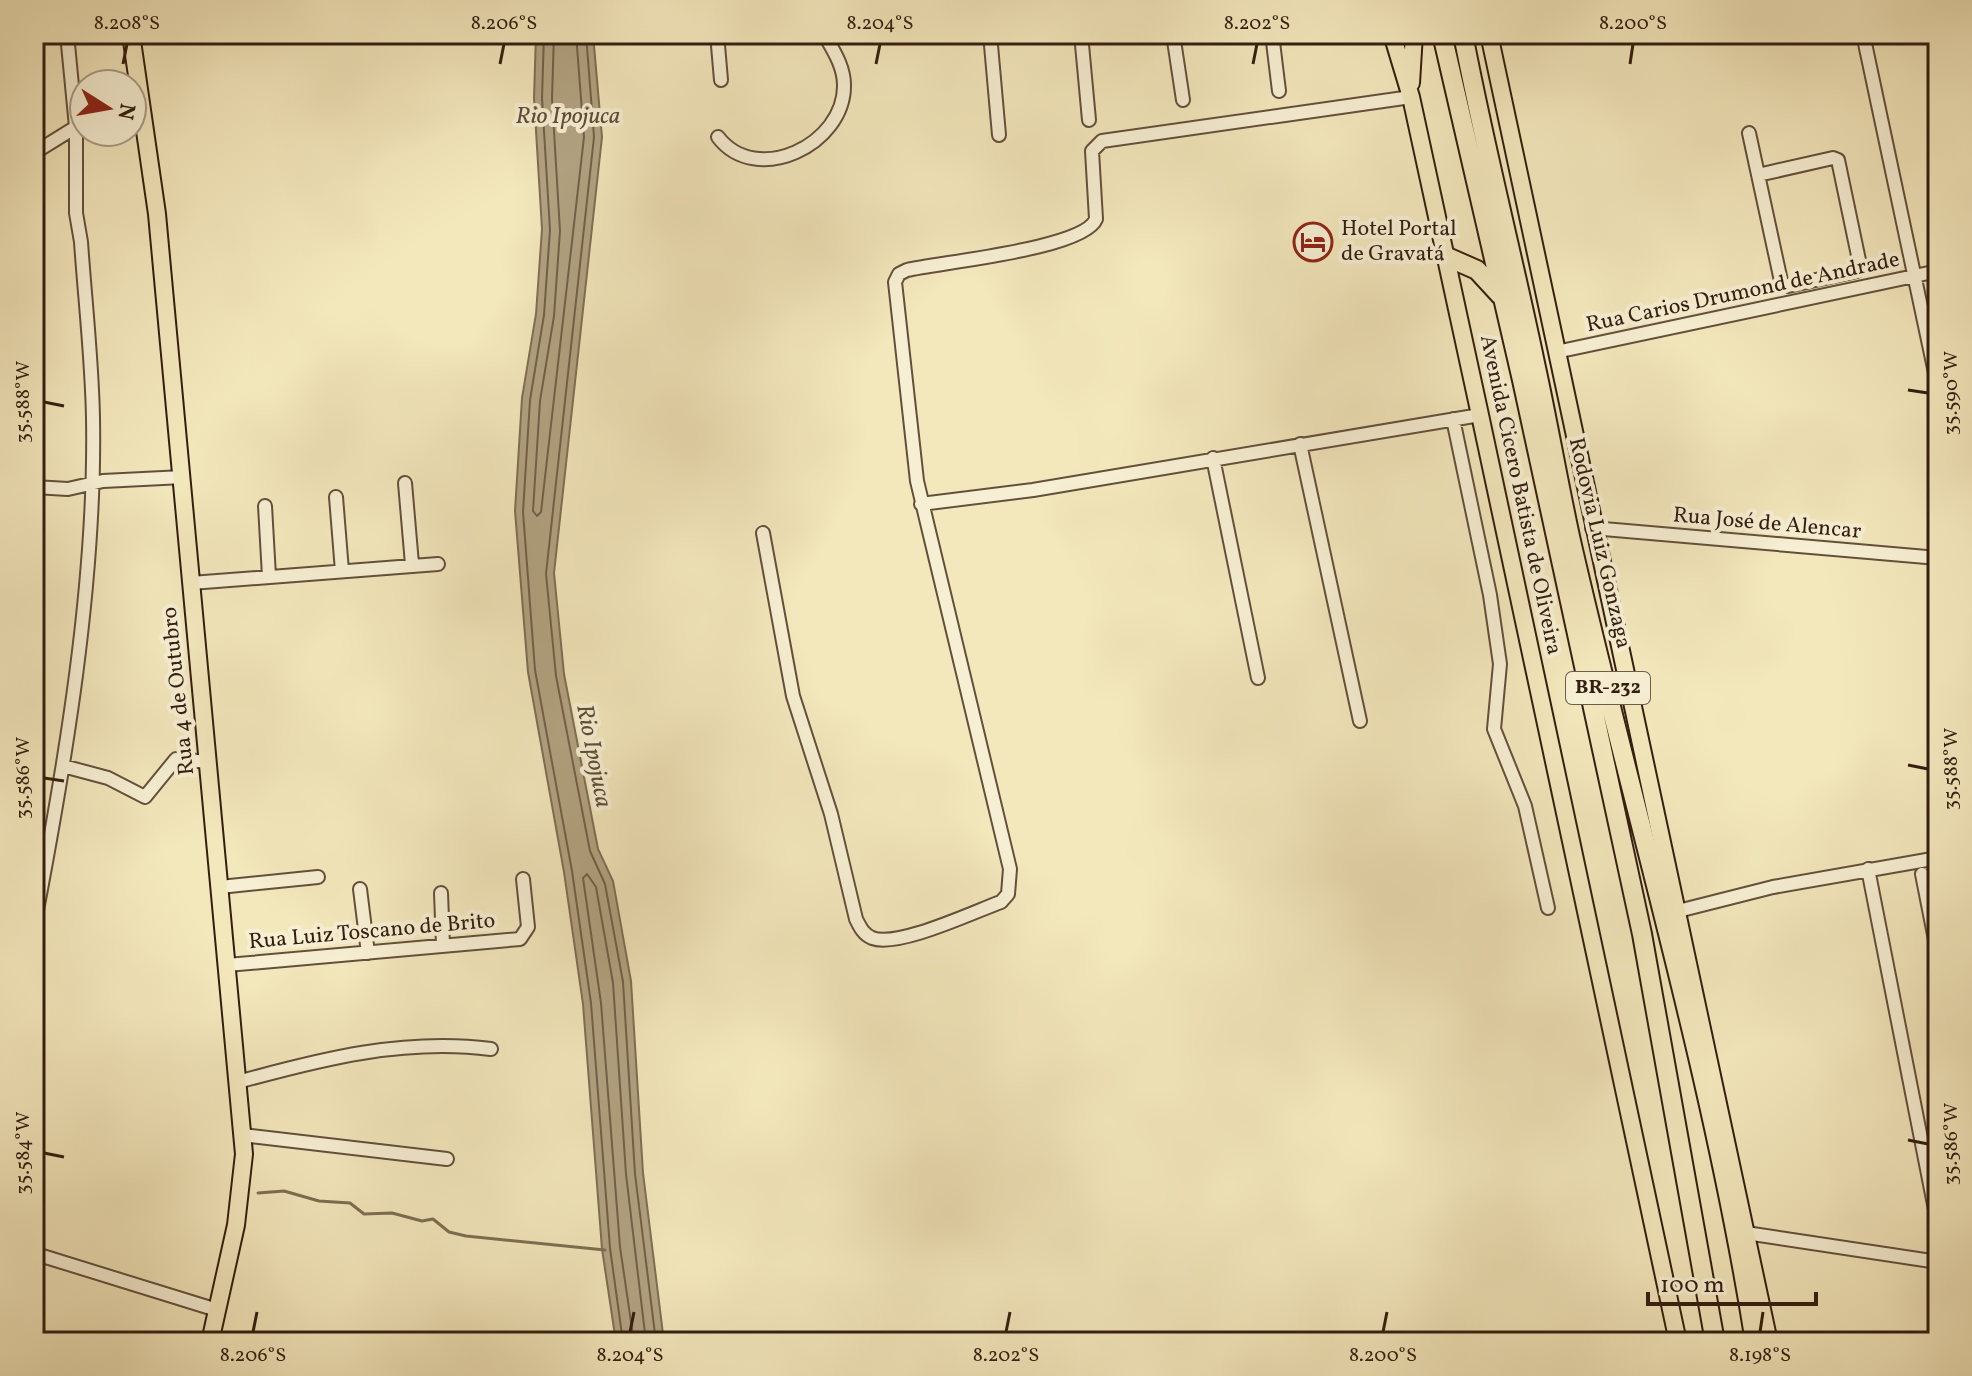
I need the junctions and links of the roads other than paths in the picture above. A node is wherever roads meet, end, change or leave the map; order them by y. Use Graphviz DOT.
graph roads {
  1 [pos="67,34"];
  2 [pos="131,34"];
  3 [pos="717,34"];
  4 [pos="824,34"];
  5 [pos="990,34"];
  6 [pos="1081,34"];
  7 [pos="1173,34"];
  8 [pos="1272,34"];
  9 [pos="1392,34"];
  10 [pos="1414,34"];
  11 [pos="1442,34"];
  12 [pos="1463,34"];
  13 [pos="1489,34"];
  14 [pos="1863,34"];
  15 [pos="72,68"];
  16 [pos="133,68"];
  17 [pos="721,80"];
  18 [pos="1279,91"];
  19 [pos="1411,97"];
  20 [pos="1183,100"];
  21 [pos="1089,120"];
  22 [pos="68,132"];
  23 [pos="1749,133"];
  24 [pos="999,135"];
  25 [pos="718,137"];
  26 [pos="78,148"];
  27 [pos="143,148"];
  28 [pos="34,153"];
  29 [pos="1758,175"];
  30 [pos="1445,256"];
  31 [pos="1938,271"];
  32 [pos="1914,276"];
  33 [pos="1820,279"];
  34 [pos="1824,295"];
  35 [pos="1504,301"];
  36 [pos="1556,352"];
  37 [pos="1938,387"];
  38 [pos="1480,415"];
  39 [pos="1453,419"];
  40 [pos="1300,444"];
  41 [pos="1213,458"];
  42 [pos="183,477"];
  43 [pos="405,483"];
  44 [pos="91,484"];
  45 [pos="34,487"];
  46 [pos="336,497"];
  47 [pos="921,504"];
  48 [pos="265,506"];
  49 [pos="1592,528"];
  50 [pos="763,533"];
  51 [pos="1938,558"];
  52 [pos="412,564"];
  53 [pos="438,564"];
  54 [pos="342,571"];
  55 [pos="269,576"];
  56 [pos="191,583"];
  57 [pos="1258,678"];
  58 [pos="1360,721"];
  59 [pos="208,762"];
  60 [pos="63,766"];
  61 [pos="1938,858"];
  62 [pos="1868,869"];
  63 [pos="1922,874"];
  64 [pos="318,877"];
  65 [pos="523,879"];
  66 [pos="220,887"];
  67 [pos="360,889"];
  68 [pos="441,893"];
  69 [pos="1548,908"];
  70 [pos="1678,911"];
  71 [pos="1934,911"];
  72 [pos="34,926"];
  73 [pos="443,945"];
  74 [pos="368,953"];
  75 [pos="1938,955"];
  76 [pos="227,965"];
  77 [pos="491,1049"];
  78 [pos="238,1082"];
  79 [pos="242,1135"];
  80 [pos="447,1159"];
  81 [pos="1938,1225"];
  82 [pos="1746,1233"];
  83 [pos="36,1254"];
  84 [pos="1938,1262"];
  85 [pos="217,1310"];
  86 [pos="210,1342"];
  87 [pos="1678,1342"];
  88 [pos="1715,1342"];
  89 [pos="1755,1342"];
  90 [pos="1769,1342"];
  1 -- 15 [label="street"];
  2 -- 16 [label="main road, Rua 4 de Outubro"];
  3 -- 17 [label="street"];
  4 -- 25 [label="street"];
  5 -- 24 [label="street"];
  6 -- 21 [label="street"];
  7 -- 20 [label="street"];
  8 -- 18 [label="street"];
  9 -- 19 [label="main road, Avenida Cicero Batista de Oliveira"];
  10 -- 19 [label="main road"];
  11 -- 35 [label="highway, Rodovia Luiz Gonzaga / BR-232"];
  12 -- 89 [label="highway, Rodovia Luiz Gonzaga / BR-232"];
  13 -- 36 [label="main road"];
  14 -- 32 [label="street"];
  19 -- 30 [label="main road, Avenida Cicero Batista de Oliveira"];
  19 -- 47 [label="street"];
  22 -- 28 [label="street"];
  23 -- 29 [label="street"];
  26 -- 44 [label="street"];
  27 -- 42 [label="main road, Rua 4 de Outubro"];
  29 -- 33 [label="street"];
  29 -- 33 [label="street"];
  30 -- 35 [label="highway"];
  30 -- 38 [label="main road, Avenida Cicero Batista de Oliveira"];
  31 -- 32 [label="street, Rua Carios Drumond de Andrade"];
  32 -- 34 [label="street, Rua Carios Drumond de Andrade"];
  32 -- 37 [label="street"];
  33 -- 34 [label="street"];
  34 -- 36 [label="street, Rua Carios Drumond de Andrade"];
  35 -- 88 [label="highway, Rodovia Luiz Gonzaga / BR-232"];
  36 -- 49 [label="main road"];
  38 -- 39 [label="street"];
  38 -- 87 [label="main road, Avenida Cicero Batista de Oliveira"];
  39 -- 40 [label="street"];
  39 -- 69 [label="street"];
  40 -- 41 [label="street"];
  40 -- 58 [label="street"];
  41 -- 47 [label="street"];
  41 -- 57 [label="street"];
  42 -- 44 [label="street"];
  42 -- 56 [label="main road, Rua 4 de Outubro"];
  43 -- 52 [label="street"];
  44 -- 45 [label="street"];
  44 -- 60 [label="street"];
  46 -- 54 [label="street"];
  47 -- 50 [label="street"];
  48 -- 55 [label="street"];
  49 -- 51 [label="street, Rua José de Alencar"];
  49 -- 70 [label="main road"];
  52 -- 53 [label="street"];
  52 -- 54 [label="street"];
  54 -- 55 [label="street"];
  55 -- 56 [label="street"];
  56 -- 59 [label="main road, Rua 4 de Outubro"];
  59 -- 60 [label="street"];
  59 -- 66 [label="main road, Rua 4 de Outubro"];
  60 -- 72 [label="street"];
  61 -- 62 [label="street"];
  62 -- 70 [label="street"];
  62 -- 81 [label="street"];
  63 -- 71 [label="street"];
  64 -- 66 [label="street"];
  65 -- 73 [label="street, Rua Luiz Toscano de Brito"];
  66 -- 76 [label="main road, Rua 4 de Outubro"];
  67 -- 74 [label="street"];
  68 -- 73 [label="street"];
  70 -- 82 [label="main road"];
  71 -- 75 [label="street"];
  73 -- 74 [label="street, Rua Luiz Toscano de Brito"];
  74 -- 76 [label="street, Rua Luiz Toscano de Brito"];
  76 -- 78 [label="main road, Rua 4 de Outubro"];
  77 -- 78 [label="street"];
  78 -- 79 [label="main road, Rua 4 de Outubro"];
  79 -- 80 [label="street"];
  79 -- 85 [label="main road, Rua 4 de Outubro"];
  82 -- 84 [label="street"];
  82 -- 90 [label="main road"];
  83 -- 85 [label="street"];
  85 -- 86 [label="main road, Rua 4 de Outubro"];
}
